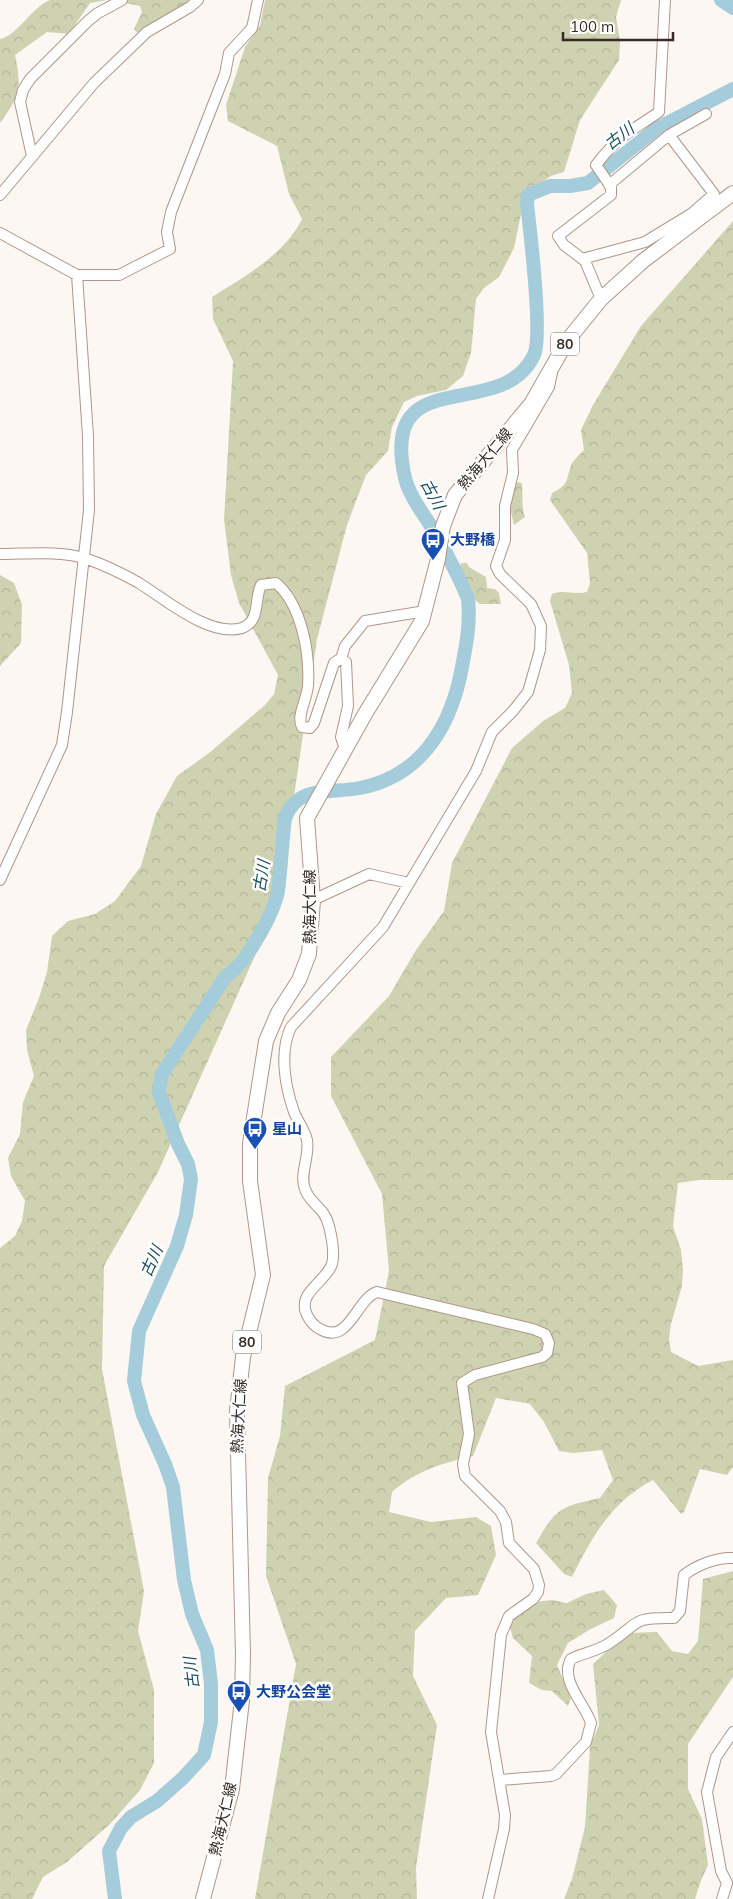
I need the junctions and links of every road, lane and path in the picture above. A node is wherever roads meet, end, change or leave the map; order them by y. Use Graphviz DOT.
graph roads {
  1 [pos="122,0"];
  2 [pos="198,0"];
  3 [pos="258,0"];
  4 [pos="665,0"];
  5 [pos="706,114"];
  6 [pos="669,135"];
  7 [pos="32,156"];
  8 [pos="607,183"];
  9 [pos="733,193"];
  10 [pos="0,195"];
  11 [pos="0,233"];
  12 [pos="582,258"];
  13 [pos="77,275"];
  14 [pos="601,299"];
  15 [pos="553,367"];
  16 [pos="0,554"];
  17 [pos="85,558"];
  18 [pos="425,611"];
  19 [pos="341,659"];
  20 [pos="345,749"];
  21 [pos="0,880"];
  22 [pos="409,883"];
  23 [pos="313,900"];
  24 [pos="733,1558"];
  25 [pos="733,1732"];
  26 [pos="500,1780"];
  27 [pos="730,1882"];
  28 [pos="204,1899"];
  29 [pos="488,1899"];
  30 [pos="722,1899"];
  1 -- 7 [label="street"];
  2 -- 7 [label="street"];
  3 -- 13 [label="street"];
  4 -- 8 [label="street"];
  5 -- 6 [label="street"];
  6 -- 8 [label="street"];
  6 -- 12 [label="street"];
  7 -- 10 [label="street"];
  8 -- 12 [label="street"];
  9 -- 14 [label="main road, 熱海大仁線 / 80"];
  11 -- 13 [label="street"];
  12 -- 14 [label="street"];
  13 -- 17 [label="street"];
  14 -- 15 [label="main road, 熱海大仁線 / 80"];
  15 -- 18 [label="main road, 熱海大仁線 / 80"];
  15 -- 22 [label="street"];
  16 -- 17 [label="street"];
  17 -- 19 [label="street"];
  17 -- 21 [label="street"];
  18 -- 19 [label="street"];
  18 -- 20 [label="main road, 熱海大仁線 / 80"];
  19 -- 20 [label="street"];
  20 -- 23 [label="main road, 熱海大仁線 / 80"];
  22 -- 23 [label="street"];
  22 -- 26 [label="street"];
  23 -- 28 [label="main road, 熱海大仁線 / 80"];
  24 -- 26 [label="street"];
  25 -- 27 [label="street"];
  26 -- 29 [label="street"];
  27 -- 30 [label="street"];
}
